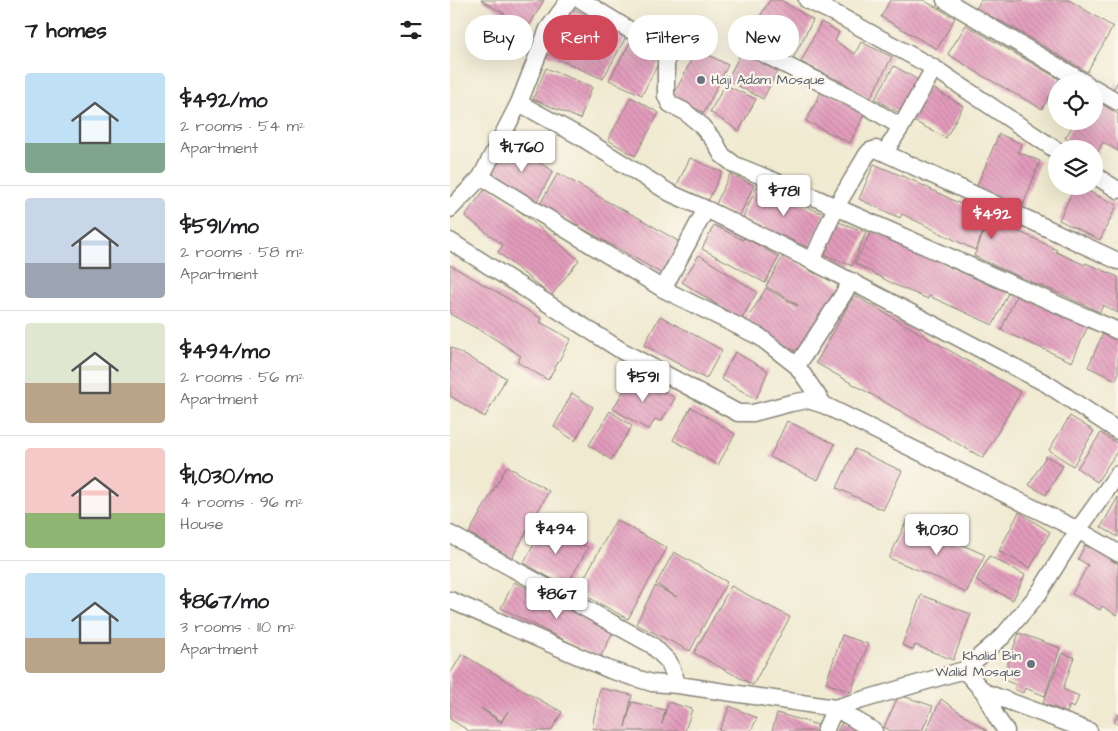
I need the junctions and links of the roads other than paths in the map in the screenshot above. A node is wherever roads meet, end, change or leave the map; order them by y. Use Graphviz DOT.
graph roads {
  1 [pos="569,0"];
  2 [pos="581,0"];
  3 [pos="807,0"];
  4 [pos="945,0"];
  5 [pos="973,7"];
  6 [pos="776,60"];
  7 [pos="934,68"];
  8 [pos="1074,75"];
  9 [pos="1103,93"];
  10 [pos="1118,102"];
  11 [pos="519,103"];
  12 [pos="902,127"];
  13 [pos="1048,145"];
  14 [pos="885,152"];
  15 [pos="481,177"];
  16 [pos="1103,181"];
  17 [pos="1118,190"];
  18 [pos="836,207"];
  19 [pos="450,209"];
  20 [pos="706,209"];
  21 [pos="450,241"];
  22 [pos="812,261"];
  23 [pos="1118,261"];
  24 [pos="852,281"];
  25 [pos="663,289"];
  26 [pos="1118,331"];
  27 [pos="797,366"];
  28 [pos="824,405"];
  29 [pos="1118,430"];
  30 [pos="1118,474"];
  31 [pos="1078,530"];
  32 [pos="450,534"];
  33 [pos="1118,553"];
  34 [pos="450,600"];
  35 [pos="964,670"];
  36 [pos="678,685"];
  37 [pos="984,692"];
  38 [pos="835,708"];
  39 [pos="825,731"];
  40 [pos="874,731"];
  41 [pos="1006,731"];
  42 [pos="1090,731"];
  1 -- 11 [label="street"];
  2 -- 18 [label="street"];
  3 -- 7 [label="street"];
  4 -- 5 [label="street"];
  5 -- 8 [label="street"];
  6 -- 12 [label="street"];
  7 -- 12 [label="street"];
  7 -- 13 [label="street"];
  9 -- 10 [label="street"];
  11 -- 15 [label="street"];
  11 -- 20 [label="street"];
  12 -- 14 [label="street"];
  14 -- 18 [label="street"];
  14 -- 23 [label="street"];
  15 -- 19 [label="street"];
  15 -- 25 [label="street"];
  16 -- 17 [label="street"];
  18 -- 22 [label="street"];
  18 -- 26 [label="street"];
  20 -- 22 [label="street"];
  20 -- 25 [label="street"];
  21 -- 28 [label="street"];
  22 -- 24 [label="street"];
  24 -- 27 [label="street"];
  24 -- 29 [label="street"];
  25 -- 27 [label="street"];
  27 -- 28 [label="street"];
  28 -- 31 [label="street"];
  30 -- 31 [label="street"];
  31 -- 33 [label="street"];
  31 -- 35 [label="street"];
  32 -- 36 [label="street"];
  34 -- 36 [label="street"];
  35 -- 37 [label="street"];
  35 -- 38 [label="street"];
  36 -- 38 [label="street"];
  37 -- 41 [label="street"];
  37 -- 42 [label="street"];
  38 -- 39 [label="street"];
  38 -- 40 [label="street"];
}
